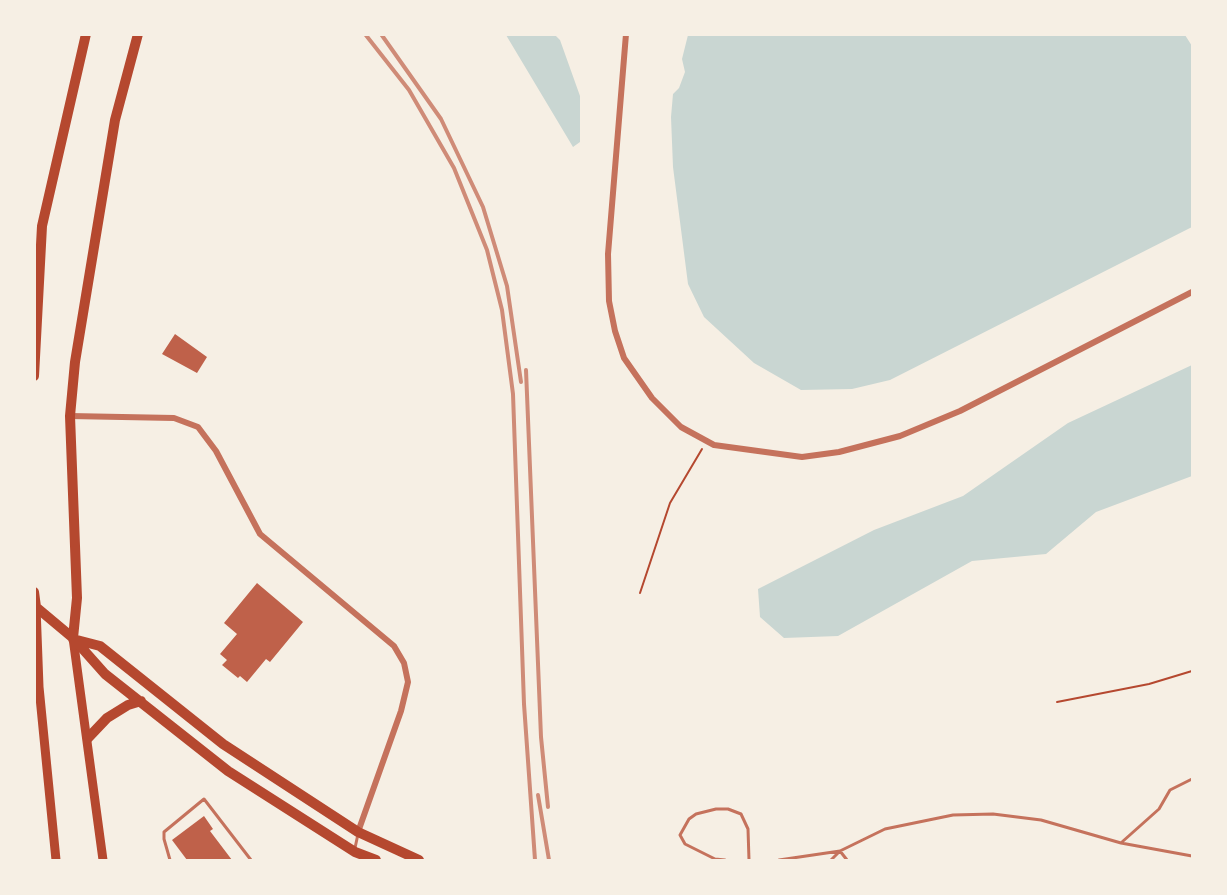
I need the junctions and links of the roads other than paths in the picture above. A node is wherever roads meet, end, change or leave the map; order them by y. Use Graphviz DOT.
graph roads {
  1 [pos="86,34"];
  2 [pos="138,34"];
  3 [pos="626,34"];
  4 [pos="1192,292"];
  5 [pos="34,376"];
  6 [pos="70,416"];
  7 [pos="34,591"];
  8 [pos="36,608"];
  9 [pos="73,639"];
  10 [pos="37,687"];
  11 [pos="141,701"];
  12 [pos="88,738"];
  13 [pos="1192,779"];
  14 [pos="358,832"];
  15 [pos="1121,843"];
  16 [pos="840,851"];
  17 [pos="354,856"];
  18 [pos="1192,856"];
  19 [pos="56,861"];
  20 [pos="103,861"];
  21 [pos="170,861"];
  22 [pos="251,861"];
  23 [pos="376,861"];
  24 [pos="419,861"];
  25 [pos="725,861"];
  26 [pos="749,861"];
  27 [pos="779,861"];
  28 [pos="831,861"];
  29 [pos="847,861"];
  1 -- 5 [label="highway"];
  2 -- 6 [label="highway"];
  3 -- 4 [label="street"];
  6 -- 9 [label="highway"];
  6 -- 14 [label="street"];
  7 -- 8 [label="highway"];
  8 -- 9 [label="highway"];
  8 -- 10 [label="main road"];
  9 -- 11 [label="highway"];
  9 -- 12 [label="main road"];
  9 -- 14 [label="highway"];
  10 -- 19 [label="main road"];
  11 -- 12 [label="highway"];
  11 -- 17 [label="highway"];
  12 -- 20 [label="main road"];
  13 -- 15 [label="lane"];
  14 -- 17 [label="lane"];
  14 -- 24 [label="highway"];
  15 -- 16 [label="lane"];
  15 -- 18 [label="lane"];
  16 -- 27 [label="lane"];
  16 -- 28 [label="lane"];
  16 -- 29 [label="lane"];
  17 -- 23 [label="highway"];
  21 -- 22 [label="lane"];
  25 -- 26 [label="lane"];
}
